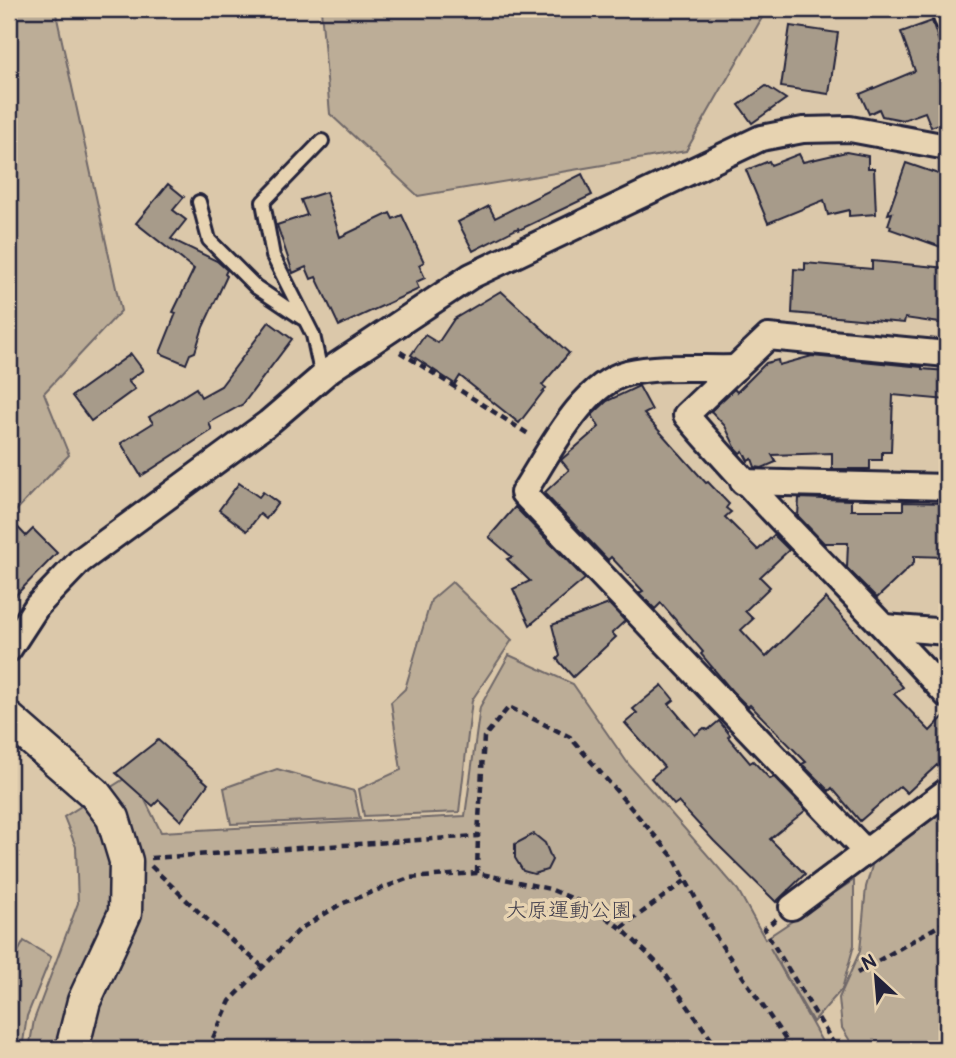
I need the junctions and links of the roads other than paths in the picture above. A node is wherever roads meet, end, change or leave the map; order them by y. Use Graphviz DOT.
graph roads {
  1 [pos="943,9"];
  2 [pos="947,19"];
  3 [pos="322,141"];
  4 [pos="947,147"];
  5 [pos="199,202"];
  6 [pos="305,320"];
  7 [pos="947,354"];
  8 [pos="736,368"];
  9 [pos="322,377"];
  10 [pos="743,482"];
  11 [pos="947,487"];
  12 [pos="885,627"];
  13 [pos="947,632"];
  14 [pos="9,649"];
  15 [pos="947,695"];
  16 [pos="9,719"];
  17 [pos="947,791"];
  18 [pos="865,851"];
  19 [pos="792,907"];
  20 [pos="72,1049"];
  1 -- 2 [label="street"];
  3 -- 6 [label="lane"];
  4 -- 9 [label="street"];
  5 -- 6 [label="lane"];
  6 -- 9 [label="lane"];
  7 -- 8 [label="street"];
  8 -- 10 [label="street"];
  8 -- 18 [label="street"];
  9 -- 14 [label="street"];
  10 -- 11 [label="street"];
  10 -- 12 [label="street"];
  12 -- 13 [label="street"];
  12 -- 15 [label="street"];
  16 -- 20 [label="street"];
  17 -- 18 [label="street"];
  18 -- 19 [label="street"];
}
